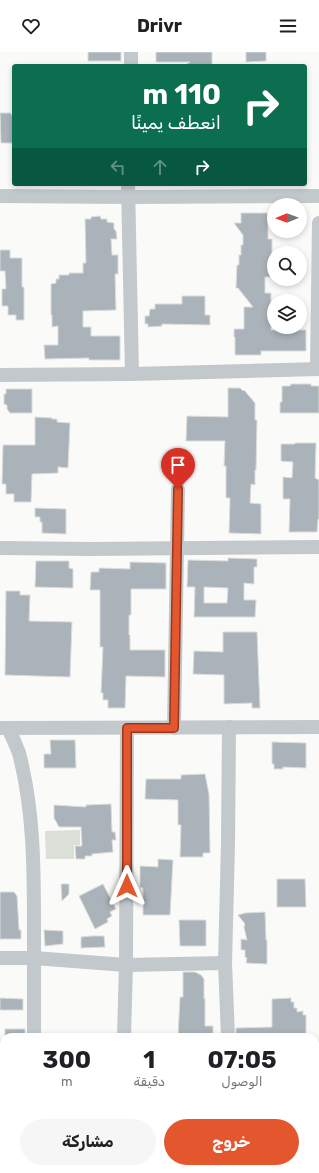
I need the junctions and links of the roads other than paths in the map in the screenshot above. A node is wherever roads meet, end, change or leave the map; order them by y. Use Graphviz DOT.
graph roads {
  1 [pos="131,52"];
  2 [pos="131,64"];
  3 [pos="128,191"];
  4 [pos="0,196"];
  5 [pos="319,196"];
  6 [pos="319,223"];
  7 [pos="318,369"];
  8 [pos="132,374"];
  9 [pos="0,375"];
  10 [pos="178,489"];
  11 [pos="319,547"];
  12 [pos="0,548"];
  13 [pos="176,548"];
  14 [pos="319,727"];
  15 [pos="4,728"];
  16 [pos="127,728"];
  17 [pos="174,728"];
  18 [pos="229,728"];
  19 [pos="0,958"];
  20 [pos="34,958"];
  21 [pos="225,963"];
  22 [pos="126,965"];
  23 [pos="34,1033"];
  24 [pos="124,1033"];
  25 [pos="228,1033"];
  1 -- 2 [label="street"];
  3 -- 4 [label="street"];
  3 -- 5 [label="street"];
  3 -- 8 [label="street"];
  6 -- 7 [label="street"];
  7 -- 8 [label="street"];
  8 -- 9 [label="street"];
  10 -- 13 [label="street"];
  11 -- 13 [label="street"];
  12 -- 13 [label="street"];
  13 -- 17 [label="street"];
  14 -- 18 [label="street"];
  15 -- 16 [label="street"];
  15 -- 20 [label="street"];
  16 -- 17 [label="street"];
  16 -- 22 [label="street"];
  17 -- 18 [label="street"];
  18 -- 21 [label="street"];
  19 -- 20 [label="street"];
  20 -- 22 [label="street"];
  20 -- 23 [label="street"];
  21 -- 22 [label="street"];
  21 -- 25 [label="street"];
  22 -- 24 [label="street"];
}
